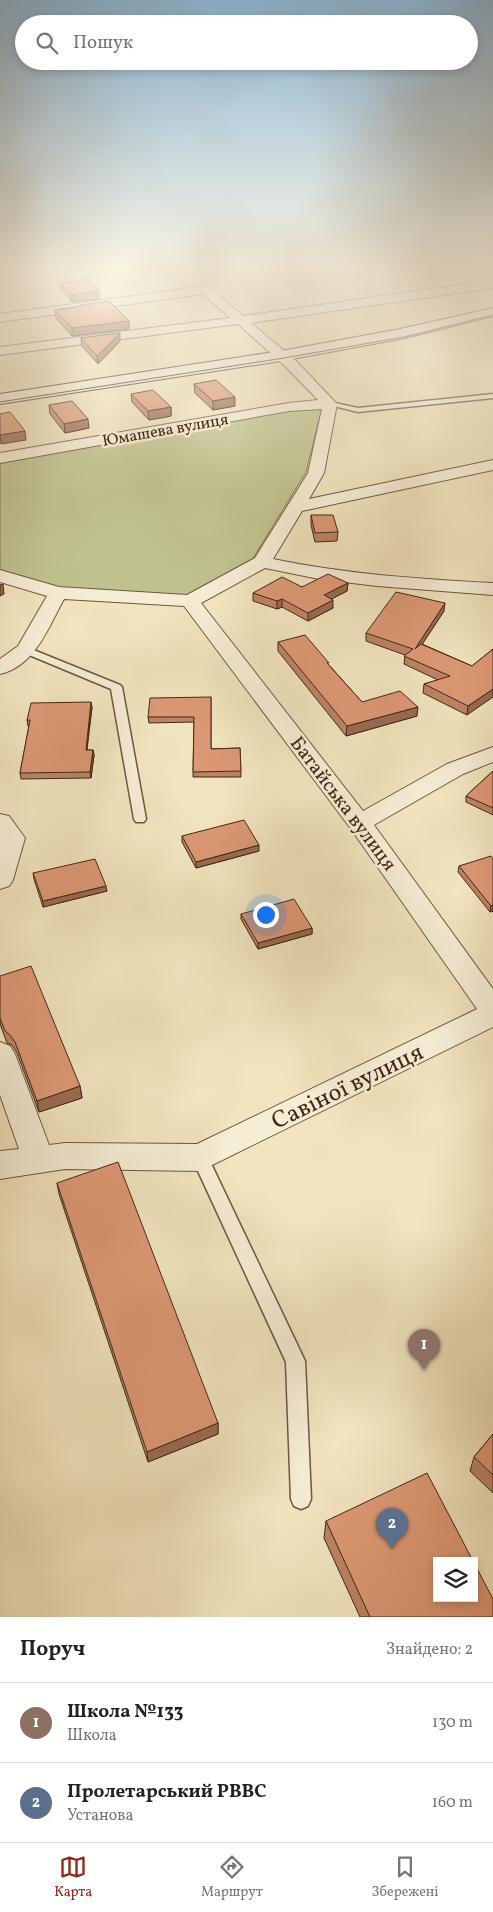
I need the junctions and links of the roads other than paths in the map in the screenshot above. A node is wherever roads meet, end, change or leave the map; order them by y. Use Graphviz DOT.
graph roads {
  1 [pos="41,345"];
  2 [pos="269,345"];
  3 [pos="350,345"];
  4 [pos="382,345"];
  5 [pos="0,351"];
  6 [pos="286,360"];
  7 [pos="493,396"];
  8 [pos="0,399"];
  9 [pos="330,404"];
  10 [pos="0,408"];
  11 [pos="0,458"];
  12 [pos="493,465"];
  13 [pos="295,506"];
  14 [pos="262,562"];
  15 [pos="0,576"];
  16 [pos="493,589"];
  17 [pos="58,594"];
  18 [pos="190,601"];
  19 [pos="26,650"];
  20 [pos="0,668"];
  21 [pos="493,754"];
  22 [pos="140,819"];
  23 [pos="0,822"];
  24 [pos="360,822"];
  25 [pos="0,880"];
  26 [pos="493,1010"];
  27 [pos="493,1014"];
  28 [pos="0,1054"];
  29 [pos="200,1158"];
  30 [pos="39,1160"];
  31 [pos="0,1165"];
  32 [pos="301,1499"];
  1 -- 5 [label="street"];
  2 -- 6 [label="street"];
  3 -- 6 [label="main road"];
  4 -- 6 [label="main road"];
  6 -- 8 [label="main road"];
  6 -- 9 [label="street"];
  6 -- 10 [label="main road"];
  7 -- 9 [label="lane"];
  9 -- 11 [label="street, Юмашева вулиця"];
  9 -- 13 [label="street"];
  12 -- 13 [label="street"];
  13 -- 14 [label="street"];
  14 -- 16 [label="street"];
  14 -- 18 [label="street"];
  15 -- 17 [label="street"];
  17 -- 18 [label="street"];
  17 -- 19 [label="street"];
  18 -- 24 [label="street, Батайська вулиця"];
  19 -- 20 [label="street"];
  19 -- 22 [label="lane"];
  21 -- 24 [label="street"];
  23 -- 25 [label="street"];
  24 -- 26 [label="street, Батайська вулиця"];
  27 -- 29 [label="street, Савіної вулиця"];
  28 -- 30 [label="street"];
  29 -- 30 [label="street"];
  29 -- 32 [label="lane"];
  30 -- 31 [label="street"];
}
